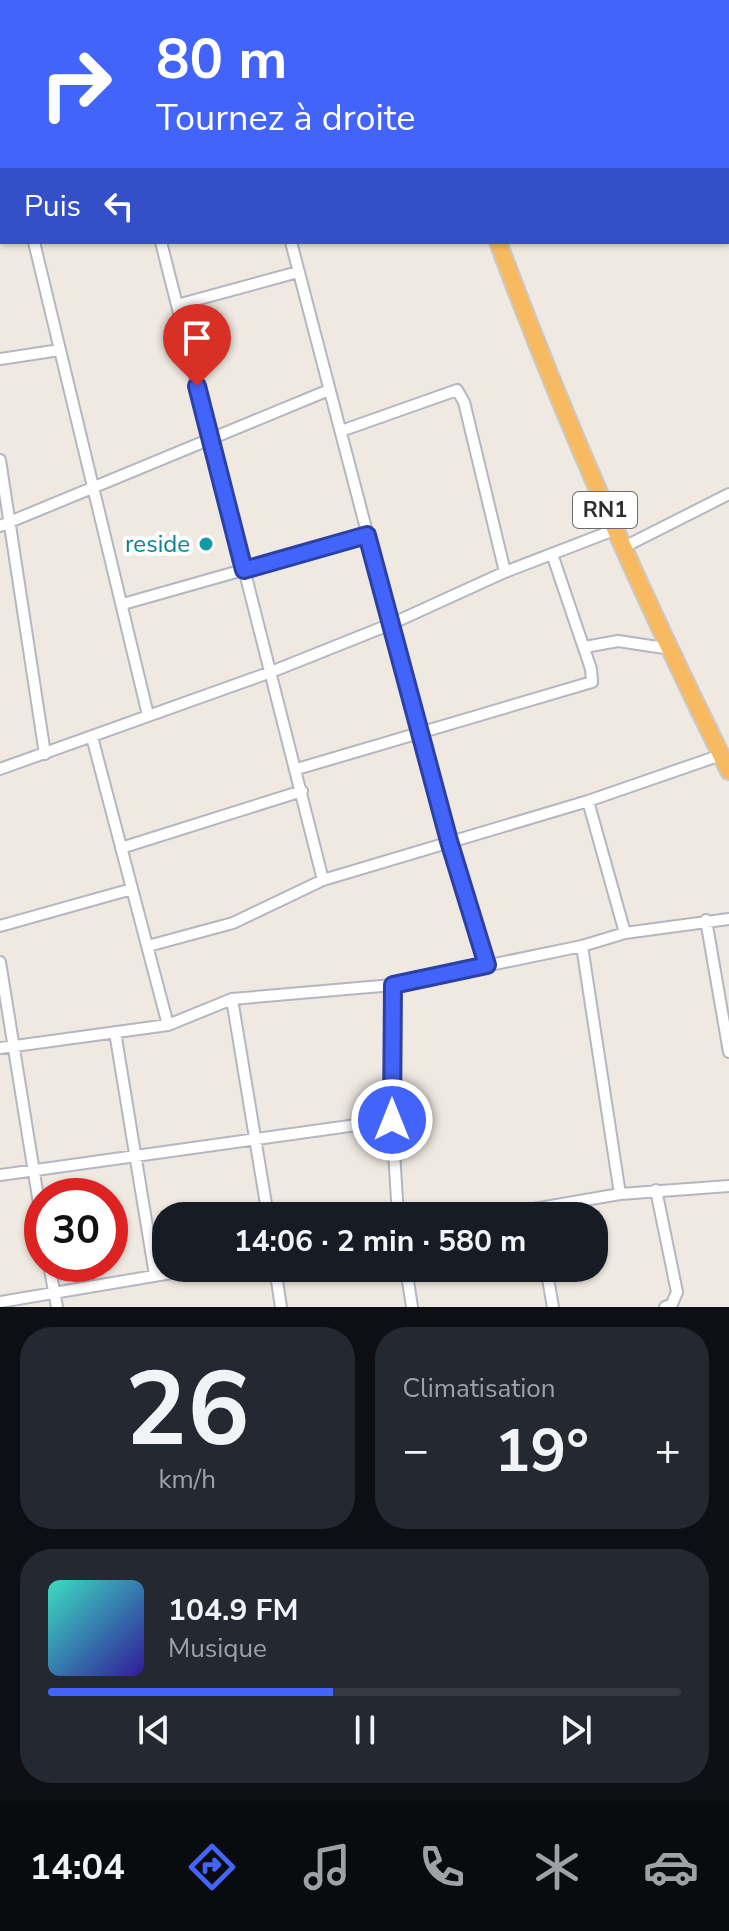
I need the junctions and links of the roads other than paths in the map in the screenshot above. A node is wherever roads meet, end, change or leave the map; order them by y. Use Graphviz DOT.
graph roads {
  1 [pos="34,244"];
  2 [pos="162,244"];
  3 [pos="291,244"];
  4 [pos="499,244"];
  5 [pos="298,272"];
  6 [pos="177,305"];
  7 [pos="60,350"];
  8 [pos="0,359"];
  9 [pos="329,390"];
  10 [pos="341,431"];
  11 [pos="210,440"];
  12 [pos="0,460"];
  13 [pos="95,489"];
  14 [pos="729,494"];
  15 [pos="5,524"];
  16 [pos="614,530"];
  17 [pos="367,535"];
  18 [pos="622,548"];
  19 [pos="552,554"];
  20 [pos="244,570"];
  21 [pos="505,572"];
  22 [pos="123,604"];
  23 [pos="391,624"];
  24 [pos="585,647"];
  25 [pos="671,649"];
  26 [pos="271,672"];
  27 [pos="148,715"];
  28 [pos="422,734"];
  29 [pos="92,737"];
  30 [pos="45,754"];
  31 [pos="726,762"];
  32 [pos="0,769"];
  33 [pos="297,769"];
  34 [pos="302,791"];
  35 [pos="588,801"];
  36 [pos="449,841"];
  37 [pos="121,848"];
  38 [pos="323,880"];
  39 [pos="132,889"];
  40 [pos="729,919"];
  41 [pos="706,920"];
  42 [pos="0,926"];
  43 [pos="625,933"];
  44 [pos="148,946"];
  45 [pos="582,946"];
  46 [pos="0,962"];
  47 [pos="487,965"];
  48 [pos="393,985"];
  49 [pos="232,999"];
  50 [pos="168,1025"];
  51 [pos="115,1032"];
  52 [pos="14,1046"];
  53 [pos="0,1048"];
  54 [pos="729,1052"];
  55 [pos="392,1120"];
  56 [pos="257,1141"];
  57 [pos="135,1155"];
  58 [pos="33,1170"];
  59 [pos="0,1175"];
  60 [pos="34,1178"];
  61 [pos="729,1186"];
  62 [pos="656,1190"];
  63 [pos="620,1194"];
  64 [pos="266,1202"];
  65 [pos="397,1202"];
  66 [pos="584,1202"];
  67 [pos="152,1257"];
  68 [pos="152,1276"];
  69 [pos="52,1282"];
  70 [pos="277,1282"];
  71 [pos="408,1282"];
  72 [pos="549,1282"];
  73 [pos="54,1292"];
  74 [pos="0,1302"];
  75 [pos="57,1307"];
  76 [pos="281,1307"];
  77 [pos="412,1307"];
  78 [pos="553,1307"];
  79 [pos="665,1307"];
  1 -- 7 [label="street"];
  2 -- 6 [label="street"];
  3 -- 5 [label="street"];
  4 -- 16 [label="highway, RN1"];
  5 -- 6 [label="street"];
  5 -- 9 [label="street"];
  6 -- 11 [label="street"];
  7 -- 8 [label="street"];
  7 -- 13 [label="street"];
  9 -- 10 [label="street"];
  9 -- 11 [label="street"];
  10 -- 17 [label="street"];
  10 -- 21 [label="street"];
  11 -- 13 [label="street"];
  11 -- 20 [label="street"];
  12 -- 15 [label="street"];
  13 -- 15 [label="street"];
  13 -- 22 [label="street"];
  14 -- 18 [label="street"];
  15 -- 30 [label="street"];
  16 -- 18 [label="highway, RN1"];
  16 -- 19 [label="street"];
  17 -- 20 [label="street"];
  17 -- 23 [label="street"];
  18 -- 25 [label="highway, RN1"];
  19 -- 21 [label="street"];
  19 -- 24 [label="street"];
  20 -- 22 [label="street"];
  20 -- 26 [label="street"];
  21 -- 23 [label="street"];
  22 -- 27 [label="street"];
  23 -- 26 [label="street"];
  23 -- 28 [label="street"];
  24 -- 25 [label="street"];
  24 -- 28 [label="street"];
  25 -- 31 [label="highway, RN1"];
  26 -- 27 [label="street"];
  26 -- 33 [label="street"];
  27 -- 29 [label="street"];
  28 -- 33 [label="street"];
  28 -- 36 [label="street"];
  29 -- 30 [label="street"];
  29 -- 37 [label="street"];
  30 -- 32 [label="street"];
  31 -- 35 [label="street"];
  33 -- 34 [label="street"];
  34 -- 37 [label="street"];
  34 -- 38 [label="street"];
  35 -- 36 [label="street"];
  35 -- 43 [label="street"];
  36 -- 38 [label="street"];
  36 -- 47 [label="street"];
  37 -- 39 [label="street"];
  38 -- 44 [label="street"];
  39 -- 42 [label="street"];
  39 -- 44 [label="street"];
  40 -- 41 [label="street"];
  41 -- 43 [label="street"];
  41 -- 54 [label="street"];
  43 -- 45 [label="street"];
  44 -- 50 [label="street"];
  45 -- 47 [label="street"];
  45 -- 63 [label="street"];
  46 -- 52 [label="street"];
  47 -- 48 [label="street"];
  48 -- 49 [label="street"];
  48 -- 55 [label="street"];
  49 -- 50 [label="street"];
  49 -- 56 [label="street"];
  50 -- 51 [label="street"];
  51 -- 52 [label="street"];
  51 -- 57 [label="street"];
  52 -- 53 [label="street"];
  52 -- 58 [label="street"];
  55 -- 56 [label="street"];
  55 -- 65 [label="street"];
  56 -- 57 [label="street"];
  56 -- 64 [label="street"];
  57 -- 58 [label="street"];
  57 -- 67 [label="street"];
  58 -- 59 [label="street"];
  58 -- 60 [label="street"];
  61 -- 62 [label="street"];
  62 -- 63 [label="street"];
  62 -- 79 [label="street"];
  63 -- 66 [label="street"];
  68 -- 73 [label="street"];
  69 -- 73 [label="street"];
  70 -- 76 [label="street"];
  71 -- 77 [label="street"];
  72 -- 78 [label="street"];
  73 -- 74 [label="street"];
  73 -- 75 [label="street"];
}
